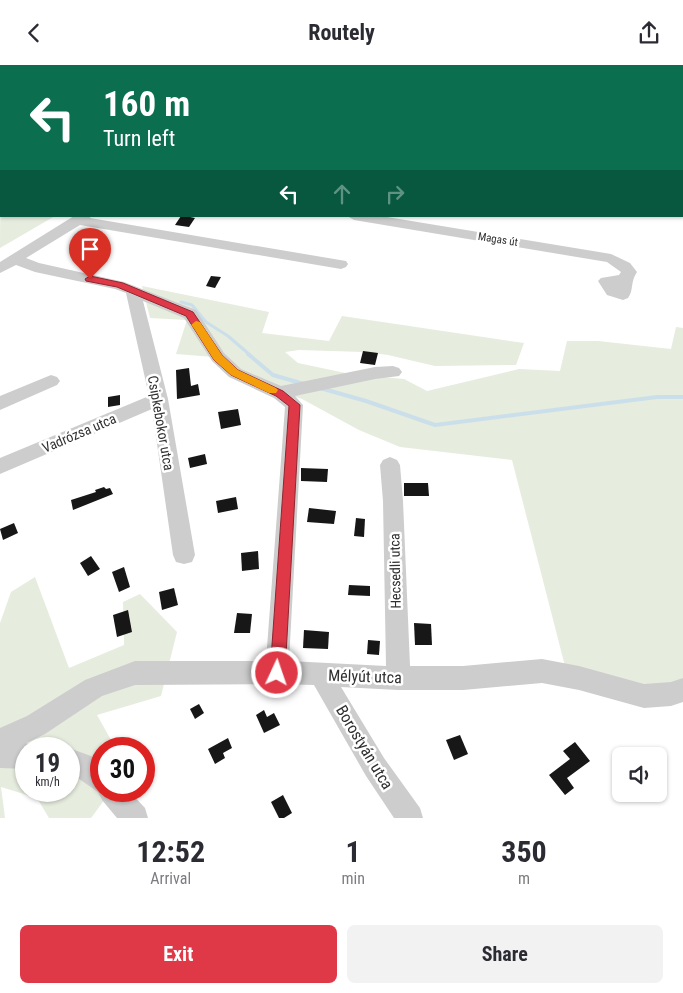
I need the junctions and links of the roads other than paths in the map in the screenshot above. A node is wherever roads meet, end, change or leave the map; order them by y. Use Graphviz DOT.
graph roads {
  1 [pos="360,217"];
  2 [pos="81,218"];
  3 [pos="15,259"];
  4 [pos="341,264"];
  5 [pos="0,268"];
  6 [pos="624,279"];
  7 [pos="126,288"];
  8 [pos="393,372"];
  9 [pos="51,381"];
  10 [pos="280,393"];
  11 [pos="159,399"];
  12 [pos="0,403"];
  13 [pos="390,465"];
  14 [pos="0,467"];
  15 [pos="184,555"];
  16 [pos="277,673"];
  17 [pos="321,675"];
  18 [pos="398,678"];
  19 [pos="683,690"];
  20 [pos="0,741"];
  21 [pos="0,755"];
  22 [pos="15,756"];
  23 [pos="120,802"];
  24 [pos="134,818"];
  25 [pos="410,818"];
  1 -- 6 [label="street, Magas út"];
  2 -- 3 [label="street"];
  2 -- 4 [label="street"];
  3 -- 5 [label="street"];
  3 -- 7 [label="street"];
  7 -- 10 [label="street"];
  7 -- 11 [label="street, Csipkebokor utca"];
  8 -- 10 [label="street"];
  9 -- 12 [label="street"];
  10 -- 16 [label="street"];
  11 -- 14 [label="street, Vadrózsa utca"];
  11 -- 15 [label="street, Csipkebokor utca"];
  13 -- 18 [label="street, Hecsedli utca"];
  16 -- 17 [label="street, Mélyút utca"];
  16 -- 20 [label="street, Mélyút utca"];
  17 -- 18 [label="street, Mélyút utca"];
  17 -- 25 [label="street, Borostyán utca"];
  18 -- 19 [label="street, Mélyút utca"];
  21 -- 22 [label="street"];
  23 -- 24 [label="street"];
}
